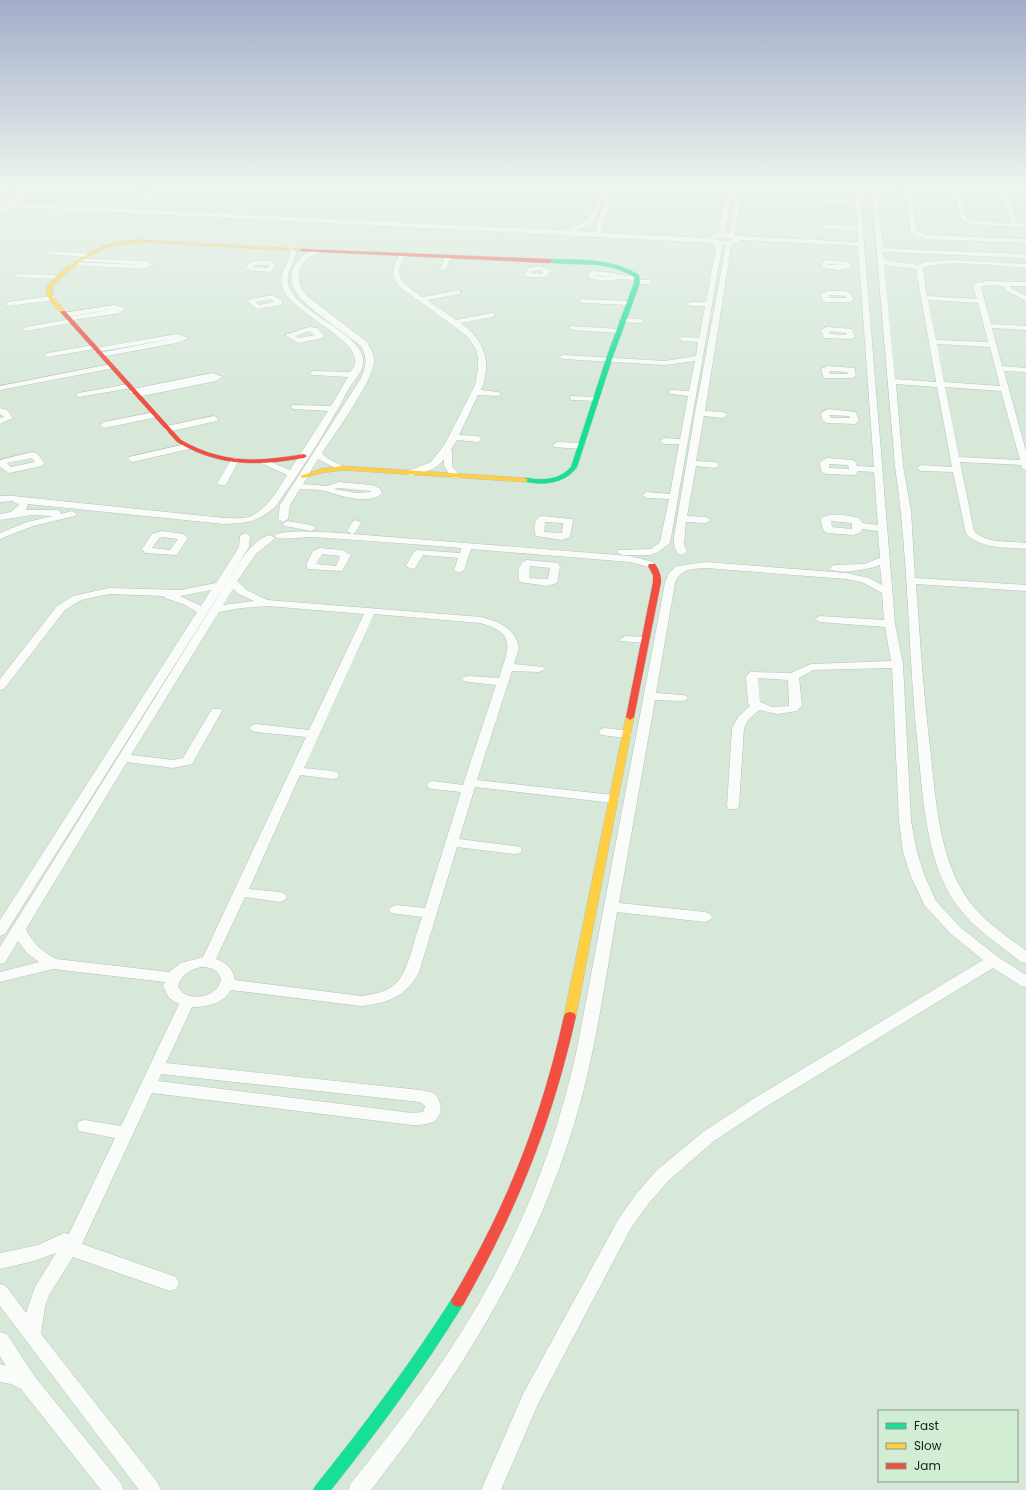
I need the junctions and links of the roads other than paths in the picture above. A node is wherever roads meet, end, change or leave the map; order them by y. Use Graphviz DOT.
graph roads {
  1 [pos="402,255"];
  2 [pos="59,256"];
  3 [pos="87,256"];
  4 [pos="293,256"];
  5 [pos="308,256"];
  6 [pos="414,256"];
  7 [pos="718,256"];
  8 [pos="727,256"];
  9 [pos="862,256"];
  10 [pos="880,256"];
  11 [pos="1015,256"];
  12 [pos="1026,256"];
  13 [pos="448,257"];
  14 [pos="78,260"];
  15 [pos="880,262"];
  16 [pos="848,266"];
  17 [pos="863,266"];
  18 [pos="1026,266"];
  19 [pos="272,267"];
  20 [pos="919,267"];
  21 [pos="287,268"];
  22 [pos="443,269"];
  23 [pos="18,276"];
  24 [pos="57,277"];
  25 [pos="614,277"];
  26 [pos="637,280"];
  27 [pos="650,282"];
  28 [pos="1005,284"];
  29 [pos="1026,284"];
  30 [pos="457,292"];
  31 [pos="52,298"];
  32 [pos="292,298"];
  33 [pos="850,298"];
  34 [pos="865,298"];
  35 [pos="924,298"];
  36 [pos="420,299"];
  37 [pos="1026,299"];
  38 [pos="277,300"];
  39 [pos="583,301"];
  40 [pos="981,301"];
  41 [pos="629,303"];
  42 [pos="8,304"];
  43 [pos="691,304"];
  44 [pos="709,304"];
  45 [pos="492,315"];
  46 [pos="68,318"];
  47 [pos="331,318"];
  48 [pos="706,318"];
  49 [pos="716,318"];
  50 [pos="320,320"];
  51 [pos="623,320"];
  52 [pos="640,321"];
  53 [pos="455,322"];
  54 [pos="988,326"];
  55 [pos="574,328"];
  56 [pos="1026,328"];
  57 [pos="26,329"];
  58 [pos="332,329"];
  59 [pos="619,331"];
  60 [pos="316,332"];
  61 [pos="683,339"];
  62 [pos="703,340"];
  63 [pos="157,342"];
  64 [pos="933,342"];
  65 [pos="993,345"];
  66 [pos="97,351"];
  67 [pos="48,355"];
  68 [pos="563,357"];
  69 [pos="610,358"];
  70 [pos="699,358"];
  71 [pos="665,363"];
  72 [pos="111,366"];
  73 [pos="999,368"];
  74 [pos="1026,370"];
  75 [pos="691,371"];
  76 [pos="313,372"];
  77 [pos="354,375"];
  78 [pos="891,381"];
  79 [pos="190,382"];
  80 [pos="941,385"];
  81 [pos="0,388"];
  82 [pos="1005,389"];
  83 [pos="133,390"];
  84 [pos="475,392"];
  85 [pos="672,392"];
  86 [pos="498,394"];
  87 [pos="693,394"];
  88 [pos="79,395"];
  89 [pos="574,398"];
  90 [pos="596,399"];
  91 [pos="294,407"];
  92 [pos="334,409"];
  93 [pos="0,411"];
  94 [pos="699,414"];
  95 [pos="155,415"];
  96 [pos="723,415"];
  97 [pos="214,419"];
  98 [pos="0,421"];
  99 [pos="104,425"];
  100 [pos="686,427"];
  101 [pos="698,428"];
  102 [pos="167,429"];
  103 [pos="453,437"];
  104 [pos="478,439"];
  105 [pos="664,441"];
  106 [pos="684,442"];
  107 [pos="558,445"];
  108 [pos="581,446"];
  109 [pos="186,447"];
  110 [pos="446,450"];
  111 [pos="317,453"];
  112 [pos="304,456"];
  113 [pos="132,459"];
  114 [pos="955,459"];
  115 [pos="235,460"];
  116 [pos="263,462"];
  117 [pos="692,463"];
  118 [pos="715,465"];
  119 [pos="1026,465"];
  120 [pos="342,468"];
  121 [pos="854,468"];
  122 [pos="921,468"];
  123 [pos="879,470"];
  124 [pos="957,470"];
  125 [pos="411,473"];
  126 [pos="292,474"];
  127 [pos="303,476"];
  128 [pos="455,476"];
  129 [pos="222,483"];
  130 [pos="296,486"];
  131 [pos="329,489"];
  132 [pos="647,495"];
  133 [pos="674,497"];
  134 [pos="0,499"];
  135 [pos="18,500"];
  136 [pos="273,504"];
  137 [pos="285,505"];
  138 [pos="72,514"];
  139 [pos="4,517"];
  140 [pos="250,519"];
  141 [pos="683,519"];
  142 [pos="706,520"];
  143 [pos="286,522"];
  144 [pos="179,524"];
  145 [pos="857,526"];
  146 [pos="884,528"];
  147 [pos="243,534"];
  148 [pos="172,535"];
  149 [pos="0,536"];
  150 [pos="342,536"];
  151 [pos="551,536"];
  152 [pos="667,536"];
  153 [pos="274,537"];
  154 [pos="679,537"];
  155 [pos="1026,546"];
  156 [pos="545,549"];
  157 [pos="466,551"];
  158 [pos="653,551"];
  159 [pos="334,552"];
  160 [pos="246,553"];
  161 [pos="684,560"];
  162 [pos="885,560"];
  163 [pos="541,564"];
  164 [pos="650,565"];
  165 [pos="411,566"];
  166 [pos="459,570"];
  167 [pos="911,581"];
  168 [pos="232,582"];
  169 [pos="218,586"];
  170 [pos="1026,588"];
  171 [pos="888,592"];
  172 [pos="160,593"];
  173 [pos="268,603"];
  174 [pos="203,610"];
  175 [pos="215,610"];
  176 [pos="370,611"];
  177 [pos="820,618"];
  178 [pos="890,624"];
  179 [pos="625,639"];
  180 [pos="645,640"];
  181 [pos="897,664"];
  182 [pos="509,667"];
  183 [pos="539,669"];
  184 [pos="793,677"];
  185 [pos="468,679"];
  186 [pos="504,682"];
  187 [pos="0,687"];
  188 [pos="650,696"];
  189 [pos="682,698"];
  190 [pos="756,706"];
  191 [pos="216,711"];
  192 [pos="256,728"];
  193 [pos="605,732"];
  194 [pos="313,734"];
  195 [pos="626,734"];
  196 [pos="124,758"];
  197 [pos="296,771"];
  198 [pos="333,775"];
  199 [pos="433,785"];
  200 [pos="469,786"];
  201 [pos="612,799"];
  202 [pos="733,806"];
  203 [pos="452,842"];
  204 [pos="515,850"];
  205 [pos="240,892"];
  206 [pos="24,894"];
  207 [pos="40,896"];
  208 [pos="280,897"];
  209 [pos="611,907"];
  210 [pos="396,910"];
  211 [pos="431,913"];
  212 [pos="705,917"];
  213 [pos="18,929"];
  214 [pos="0,931"];
  215 [pos="586,934"];
  216 [pos="606,936"];
  217 [pos="1026,958"];
  218 [pos="0,959"];
  219 [pos="993,961"];
  220 [pos="208,962"];
  221 [pos="53,964"];
  222 [pos="0,977"];
  223 [pos="173,978"];
  224 [pos="1026,982"];
  225 [pos="227,984"];
  226 [pos="187,1002"];
  227 [pos="156,1068"];
  228 [pos="147,1086"];
  229 [pos="85,1126"];
  230 [pos="125,1133"];
  231 [pos="65,1246"];
  232 [pos="0,1261"];
  233 [pos="170,1283"];
  234 [pos="0,1292"];
  235 [pos="32,1336"];
  236 [pos="0,1340"];
  237 [pos="0,1373"];
  238 [pos="28,1383"];
  239 [pos="114,1490"];
  240 [pos="151,1490"];
  241 [pos="321,1490"];
  242 [pos="358,1490"];
  243 [pos="491,1490"];
  1 -- 36 [label="street"];
  2 -- 14 [label="street"];
  3 -- 14 [label="street"];
  4 -- 21 [label="street"];
  5 -- 47 [label="street"];
  6 -- 13 [label="street"];
  7 -- 44 [label="street"];
  8 -- 49 [label="street"];
  9 -- 17 [label="street"];
  10 -- 15 [label="street"];
  11 -- 12 [label="street"];
  13 -- 22 [label="street"];
  13 -- 26 [label="street"];
  14 -- 14 [label="street"];
  14 -- 24 [label="street"];
  15 -- 20 [label="street"];
  15 -- 78 [label="street"];
  16 -- 17 [label="street"];
  17 -- 34 [label="street"];
  18 -- 20 [label="street"];
  19 -- 21 [label="street"];
  20 -- 35 [label="street"];
  21 -- 32 [label="street"];
  23 -- 24 [label="street"];
  24 -- 31 [label="street"];
  25 -- 26 [label="street"];
  26 -- 27 [label="street"];
  26 -- 41 [label="street"];
  28 -- 29 [label="street"];
  28 -- 37 [label="street"];
  28 -- 40 [label="street"];
  30 -- 36 [label="street"];
  31 -- 42 [label="street"];
  31 -- 46 [label="street"];
  32 -- 38 [label="street"];
  32 -- 50 [label="street"];
  33 -- 34 [label="street"];
  34 -- 123 [label="street"];
  35 -- 40 [label="street"];
  35 -- 64 [label="street"];
  36 -- 53 [label="street"];
  39 -- 41 [label="street"];
  40 -- 54 [label="street"];
  41 -- 51 [label="street"];
  43 -- 44 [label="street"];
  44 -- 48 [label="street"];
  45 -- 53 [label="street"];
  46 -- 46 [label="street"];
  46 -- 57 [label="street"];
  46 -- 66 [label="street"];
  47 -- 50 [label="street"];
  47 -- 111 [label="street"];
  48 -- 49 [label="street"];
  48 -- 62 [label="street"];
  49 -- 94 [label="street"];
  50 -- 58 [label="street"];
  51 -- 52 [label="street"];
  51 -- 59 [label="street"];
  53 -- 84 [label="street"];
  54 -- 56 [label="street"];
  54 -- 65 [label="street"];
  55 -- 59 [label="street"];
  58 -- 60 [label="street"];
  58 -- 77 [label="street"];
  59 -- 69 [label="street"];
  61 -- 62 [label="street"];
  62 -- 70 [label="street"];
  63 -- 66 [label="street"];
  64 -- 65 [label="street"];
  64 -- 80 [label="street"];
  65 -- 73 [label="street"];
  66 -- 67 [label="street"];
  66 -- 72 [label="street"];
  68 -- 69 [label="street"];
  69 -- 71 [label="street"];
  69 -- 90 [label="street"];
  70 -- 71 [label="street"];
  70 -- 75 [label="street"];
  71 -- 75 [label="street"];
  72 -- 81 [label="street"];
  72 -- 83 [label="street"];
  73 -- 74 [label="street"];
  73 -- 82 [label="street"];
  75 -- 87 [label="street"];
  76 -- 77 [label="street"];
  77 -- 92 [label="street"];
  78 -- 80 [label="street"];
  78 -- 167 [label="street"];
  79 -- 83 [label="street"];
  80 -- 82 [label="street"];
  80 -- 114 [label="street"];
  82 -- 119 [label="street"];
  83 -- 88 [label="street"];
  83 -- 95 [label="street"];
  84 -- 86 [label="street"];
  84 -- 103 [label="street"];
  85 -- 87 [label="street"];
  87 -- 100 [label="street"];
  89 -- 90 [label="street"];
  90 -- 108 [label="street"];
  91 -- 92 [label="street"];
  92 -- 112 [label="street"];
  93 -- 98 [label="street"];
  94 -- 96 [label="street"];
  94 -- 101 [label="street"];
  95 -- 99 [label="street"];
  95 -- 102 [label="street"];
  97 -- 102 [label="street"];
  100 -- 101 [label="street"];
  100 -- 106 [label="street"];
  101 -- 117 [label="street"];
  102 -- 109 [label="street"];
  103 -- 104 [label="street"];
  103 -- 110 [label="street"];
  105 -- 106 [label="street"];
  106 -- 133 [label="street"];
  107 -- 108 [label="street"];
  108 -- 128 [label="street"];
  109 -- 113 [label="street"];
  109 -- 115 [label="street"];
  110 -- 125 [label="street"];
  110 -- 128 [label="street"];
  111 -- 120 [label="street"];
  111 -- 127 [label="street"];
  112 -- 116 [label="street"];
  112 -- 126 [label="street"];
  114 -- 119 [label="street"];
  114 -- 124 [label="street"];
  115 -- 116 [label="street"];
  115 -- 129 [label="street"];
  116 -- 126 [label="street"];
  117 -- 118 [label="street"];
  117 -- 141 [label="street"];
  120 -- 125 [label="street"];
  120 -- 127 [label="street"];
  121 -- 123 [label="street"];
  122 -- 124 [label="street"];
  123 -- 146 [label="street"];
  124 -- 155 [label="street"];
  125 -- 128 [label="street"];
  126 -- 136 [label="street"];
  127 -- 130 [label="street"];
  130 -- 131 [label="street"];
  130 -- 137 [label="street"];
  132 -- 133 [label="street"];
  133 -- 152 [label="street"];
  134 -- 135 [label="street"];
  135 -- 139 [label="street"];
  135 -- 140 [label="street"];
  136 -- 137 [label="street"];
  136 -- 140 [label="street"];
  137 -- 143 [label="street"];
  138 -- 139 [label="street"];
  138 -- 144 [label="street"];
  138 -- 149 [label="street"];
  140 -- 143 [label="street"];
  140 -- 147 [label="street"];
  141 -- 142 [label="street"];
  141 -- 154 [label="street"];
  143 -- 153 [label="street"];
  143 -- 156 [label="street"];
  144 -- 147 [label="street"];
  144 -- 148 [label="street"];
  145 -- 146 [label="street"];
  146 -- 162 [label="street"];
  147 -- 153 [label="street"];
  147 -- 160 [label="street"];
  150 -- 153 [label="street"];
  150 -- 157 [label="street"];
  150 -- 159 [label="street"];
  151 -- 156 [label="street"];
  152 -- 154 [label="street"];
  152 -- 158 [label="street"];
  153 -- 160 [label="street"];
  154 -- 161 [label="street"];
  156 -- 157 [label="street"];
  156 -- 158 [label="street"];
  156 -- 163 [label="street"];
  156 -- 164 [label="street"];
  157 -- 165 [label="street"];
  157 -- 166 [label="street"];
  158 -- 161 [label="street"];
  158 -- 164 [label="street"];
  160 -- 168 [label="street"];
  160 -- 169 [label="street"];
  161 -- 162 [label="street"];
  161 -- 164 [label="street"];
  161 -- 171 [label="street"];
  161 -- 188 [label="street"];
  162 -- 171 [label="street"];
  164 -- 180 [label="street"];
  167 -- 170 [label="street"];
  167 -- 217 [label="street"];
  168 -- 173 [label="street"];
  168 -- 175 [label="street"];
  169 -- 172 [label="street"];
  169 -- 174 [label="street"];
  171 -- 178 [label="street"];
  172 -- 174 [label="street"];
  172 -- 187 [label="street"];
  173 -- 175 [label="street"];
  173 -- 176 [label="street"];
  174 -- 206 [label="street"];
  175 -- 196 [label="street"];
  176 -- 182 [label="street"];
  176 -- 194 [label="street"];
  177 -- 178 [label="street"];
  178 -- 181 [label="street"];
  179 -- 180 [label="street"];
  180 -- 195 [label="street"];
  181 -- 184 [label="street"];
  181 -- 219 [label="street"];
  182 -- 183 [label="street"];
  182 -- 186 [label="street"];
  184 -- 190 [label="street"];
  184 -- 190 [label="street"];
  185 -- 186 [label="street"];
  186 -- 200 [label="street"];
  188 -- 189 [label="street"];
  188 -- 209 [label="street"];
  190 -- 202 [label="street"];
  191 -- 196 [label="street"];
  192 -- 194 [label="street"];
  193 -- 195 [label="street"];
  194 -- 197 [label="street"];
  195 -- 201 [label="street"];
  196 -- 207 [label="street"];
  197 -- 198 [label="street"];
  197 -- 205 [label="street"];
  199 -- 200 [label="street"];
  200 -- 201 [label="street"];
  200 -- 203 [label="street"];
  201 -- 215 [label="street"];
  203 -- 204 [label="street"];
  203 -- 211 [label="street"];
  205 -- 208 [label="street"];
  205 -- 220 [label="street"];
  206 -- 207 [label="street"];
  206 -- 214 [label="street"];
  207 -- 213 [label="street"];
  209 -- 212 [label="street"];
  209 -- 216 [label="street"];
  210 -- 211 [label="street"];
  211 -- 225 [label="street"];
  213 -- 218 [label="street"];
  213 -- 221 [label="street"];
  215 -- 216 [label="street"];
  215 -- 241 [label="street"];
  216 -- 242 [label="street"];
  219 -- 224 [label="street"];
  219 -- 243 [label="street"];
  220 -- 223 [label="street"];
  220 -- 225 [label="street"];
  221 -- 222 [label="street"];
  221 -- 223 [label="street"];
  223 -- 226 [label="street"];
  225 -- 226 [label="street"];
  226 -- 227 [label="street"];
  227 -- 228 [label="street"];
  227 -- 228 [label="street"];
  228 -- 230 [label="street"];
  229 -- 230 [label="street"];
  230 -- 231 [label="street"];
  231 -- 232 [label="street"];
  231 -- 233 [label="street"];
  231 -- 235 [label="street"];
  234 -- 235 [label="street"];
  235 -- 240 [label="street"];
  236 -- 238 [label="street"];
  237 -- 238 [label="street"];
  238 -- 239 [label="street"];
}
